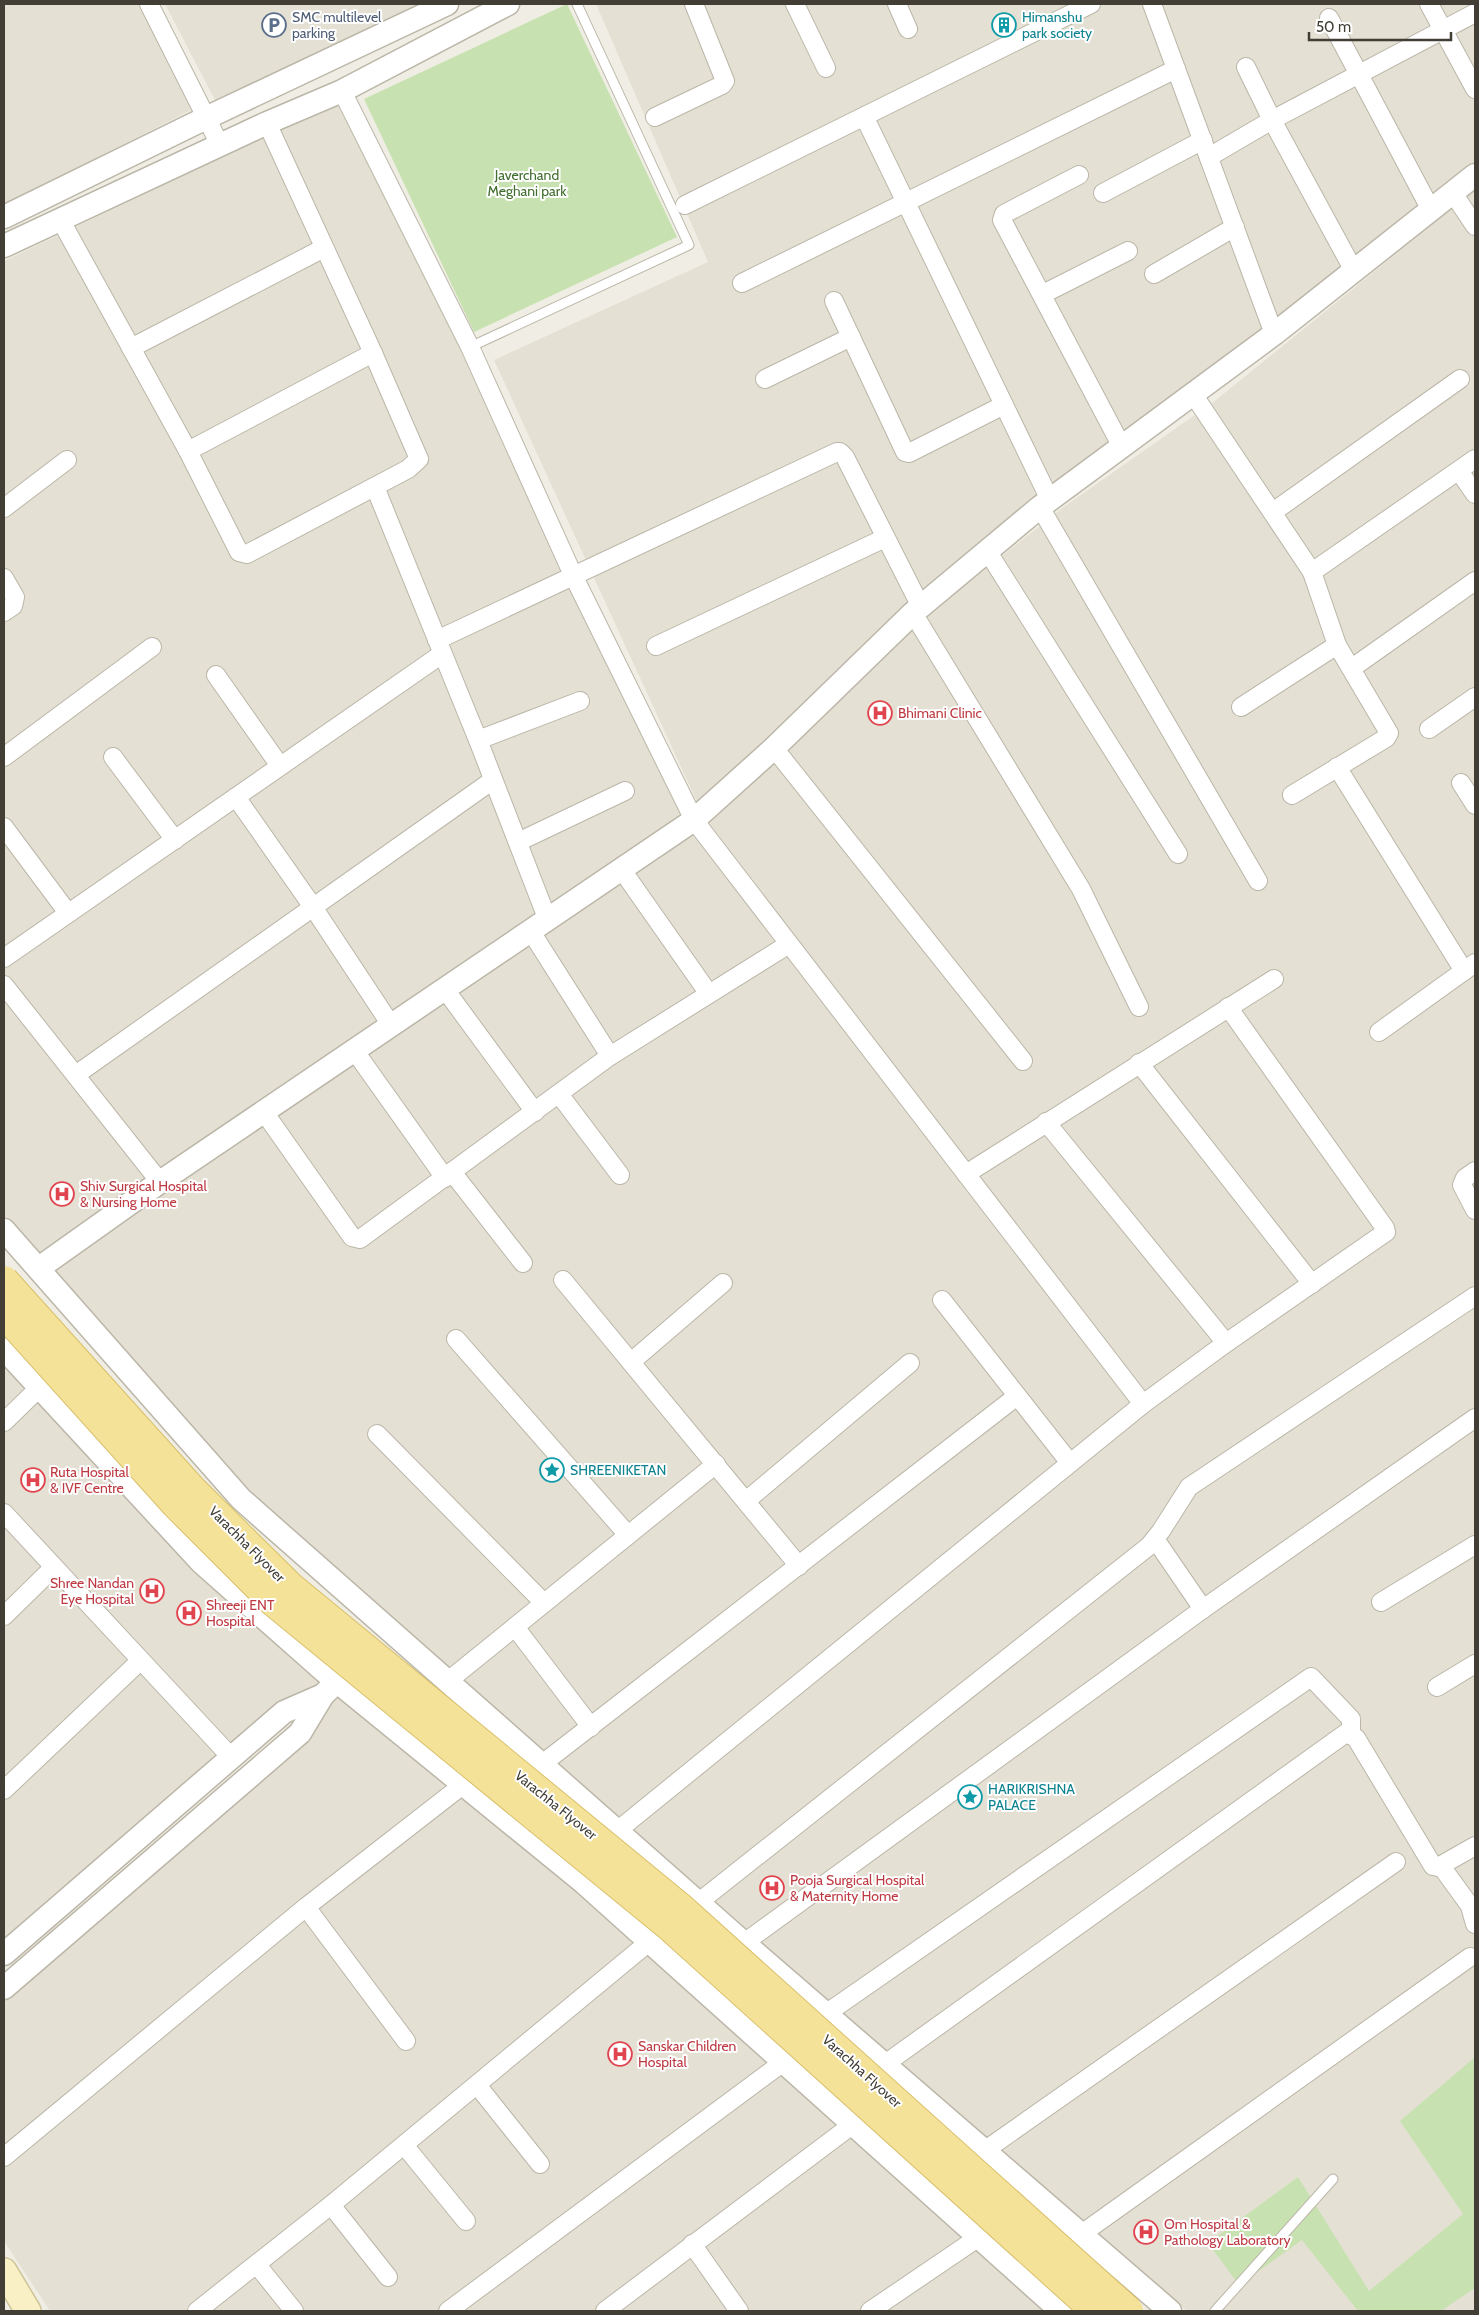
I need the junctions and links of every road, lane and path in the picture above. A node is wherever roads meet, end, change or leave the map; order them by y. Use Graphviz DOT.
graph roads {
  1 [pos="149,4"];
  2 [pos="447,4"];
  3 [pos="508,4"];
  4 [pos="577,4"];
  5 [pos="694,4"];
  6 [pos="795,4"];
  7 [pos="896,4"];
  8 [pos="1091,4"];
  9 [pos="1152,4"];
  10 [pos="1429,4"];
  11 [pos="1475,13"];
  12 [pos="1329,18"];
  13 [pos="908,29"];
  14 [pos="1442,30"];
  15 [pos="1246,67"];
  16 [pos="826,68"];
  17 [pos="1176,70"];
  18 [pos="1359,74"];
  19 [pos="1475,89"];
  20 [pos="342,91"];
  21 [pos="655,117"];
  22 [pos="206,118"];
  23 [pos="865,118"];
  24 [pos="1272,120"];
  25 [pos="267,123"];
  26 [pos="1203,140"];
  27 [pos="220,145"];
  28 [pos="1209,157"];
  29 [pos="1475,175"];
  30 [pos="1079,176"];
  31 [pos="1103,193"];
  32 [pos="1452,193"];
  33 [pos="906,204"];
  34 [pos="685,205"];
  35 [pos="1431,210"];
  36 [pos="4,217"];
  37 [pos="60,219"];
  38 [pos="1475,226"];
  39 [pos="1235,227"];
  40 [pos="4,246"];
  41 [pos="324,248"];
  42 [pos="1128,251"];
  43 [pos="1354,271"];
  44 [pos="1154,274"];
  45 [pos="742,283"];
  46 [pos="1042,294"];
  47 [pos="834,301"];
  48 [pos="1274,334"];
  49 [pos="852,337"];
  50 [pos="470,347"];
  51 [pos="131,348"];
  52 [pos="373,352"];
  53 [pos="765,379"];
  54 [pos="1460,379"];
  55 [pos="1193,394"];
  56 [pos="1004,406"];
  57 [pos="1122,447"];
  58 [pos="188,451"];
  59 [pos="67,460"];
  60 [pos="1475,460"];
  61 [pos="1459,471"];
  62 [pos="375,487"];
  63 [pos="1475,494"];
  64 [pos="1045,503"];
  65 [pos="4,508"];
  66 [pos="1273,512"];
  67 [pos="885,538"];
  68 [pos="988,552"];
  69 [pos="1312,572"];
  70 [pos="573,575"];
  71 [pos="4,578"];
  72 [pos="1475,581"];
  73 [pos="917,610"];
  74 [pos="4,612"];
  75 [pos="656,646"];
  76 [pos="1337,646"];
  77 [pos="152,647"];
  78 [pos="440,647"];
  79 [pos="1352,668"];
  80 [pos="216,675"];
  81 [pos="1475,696"];
  82 [pos="580,701"];
  83 [pos="1241,707"];
  84 [pos="1429,728"];
  85 [pos="478,740"];
  86 [pos="774,748"];
  87 [pos="113,757"];
  88 [pos="4,758"];
  89 [pos="280,766"];
  90 [pos="1337,767"];
  91 [pos="493,780"];
  92 [pos="1461,783"];
  93 [pos="625,791"];
  94 [pos="1292,794"];
  95 [pos="236,797"];
  96 [pos="1475,805"];
  97 [pos="694,820"];
  98 [pos="4,827"];
  99 [pos="175,840"];
  100 [pos="518,842"];
  101 [pos="1178,854"];
  102 [pos="622,870"];
  103 [pos="1258,881"];
  104 [pos="314,907"];
  105 [pos="68,913"];
  106 [pos="538,924"];
  107 [pos="789,944"];
  108 [pos="4,958"];
  109 [pos="1470,967"];
  110 [pos="1274,979"];
  111 [pos="4,985"];
  112 [pos="444,988"];
  113 [pos="709,994"];
  114 [pos="1228,1007"];
  115 [pos="1139,1008"];
  116 [pos="391,1025"];
  117 [pos="1379,1032"];
  118 [pos="354,1050"];
  119 [pos="610,1056"];
  120 [pos="1023,1061"];
  121 [pos="1139,1063"];
  122 [pos="76,1074"];
  123 [pos="559,1094"];
  124 [pos="264,1112"];
  125 [pos="535,1112"];
  126 [pos="1046,1122"];
  127 [pos="1475,1171"];
  128 [pos="966,1174"];
  129 [pos="449,1175"];
  130 [pos="620,1175"];
  131 [pos="160,1182"];
  132 [pos="1475,1210"];
  133 [pos="4,1230"];
  134 [pos="523,1263"];
  135 [pos="39,1268"];
  136 [pos="4,1280"];
  137 [pos="563,1280"];
  138 [pos="723,1283"];
  139 [pos="1312,1284"];
  140 [pos="1475,1296"];
  141 [pos="942,1300"];
  142 [pos="4,1314"];
  143 [pos="456,1339"];
  144 [pos="1226,1342"];
  145 [pos="4,1349"];
  146 [pos="631,1362"];
  147 [pos="910,1363"];
  148 [pos="39,1388"];
  149 [pos="1017,1396"];
  150 [pos="1143,1404"];
  151 [pos="1475,1418"];
  152 [pos="4,1422"];
  153 [pos="377,1434"];
  154 [pos="1070,1463"];
  155 [pos="716,1464"];
  156 [pos="746,1501"];
  157 [pos="4,1513"];
  158 [pos="628,1536"];
  159 [pos="1155,1539"];
  160 [pos="1475,1545"];
  161 [pos="799,1566"];
  162 [pos="53,1568"];
  163 [pos="1381,1602"];
  164 [pos="544,1603"];
  165 [pos="1203,1609"];
  166 [pos="4,1616"];
  167 [pos="515,1627"];
  168 [pos="390,1631"];
  169 [pos="140,1661"];
  170 [pos="1475,1664"];
  171 [pos="448,1681"];
  172 [pos="1438,1687"];
  173 [pos="330,1688"];
  174 [pos="591,1727"];
  175 [pos="1351,1734"];
  176 [pos="231,1756"];
  177 [pos="542,1764"];
  178 [pos="464,1784"];
  179 [pos="4,1790"];
  180 [pos="617,1830"];
  181 [pos="1475,1846"];
  182 [pos="1396,1862"];
  183 [pos="1441,1866"];
  184 [pos="699,1902"];
  185 [pos="306,1907"];
  186 [pos="1475,1924"];
  187 [pos="649,1942"];
  188 [pos="744,1943"];
  189 [pos="4,1954"];
  190 [pos="1470,1957"];
  191 [pos="4,1988"];
  192 [pos="826,2013"];
  193 [pos="406,2041"];
  194 [pos="782,2063"];
  195 [pos="885,2064"];
  196 [pos="477,2085"];
  197 [pos="852,2125"];
  198 [pos="404,2146"];
  199 [pos="984,2151"];
  200 [pos="4,2157"];
  201 [pos="540,2164"];
  202 [pos="1333,2180"];
  203 [pos="332,2206"];
  204 [pos="466,2221"];
  205 [pos="1080,2235"];
  206 [pos="979,2236"];
  207 [pos="692,2244"];
  208 [pos="257,2265"];
  209 [pos="4,2272"];
  210 [pos="388,2277"];
  211 [pos="614,2308"];
  212 [pos="28,2311"];
  213 [pos="197,2311"];
  214 [pos="294,2311"];
  215 [pos="448,2311"];
  216 [pos="739,2311"];
  217 [pos="870,2311"];
  218 [pos="1061,2311"];
  219 [pos="1095,2311"];
  220 [pos="1129,2311"];
  221 [pos="1170,2311"];
  222 [pos="1215,2311"];
  1 -- 22 [label="street"];
  2 -- 22 [label="street"];
  3 -- 20 [label="street"];
  4 -- 50 [label="lane"];
  5 -- 21 [label="street"];
  6 -- 16 [label="street"];
  7 -- 13 [label="street"];
  8 -- 23 [label="street"];
  9 -- 17 [label="street"];
  10 -- 14 [label="street"];
  11 -- 14 [label="street"];
  12 -- 18 [label="street"];
  14 -- 18 [label="street"];
  14 -- 19 [label="street"];
  15 -- 24 [label="street"];
  17 -- 26 [label="street"];
  17 -- 33 [label="street"];
  18 -- 24 [label="street"];
  18 -- 35 [label="street"];
  20 -- 25 [label="street"];
  20 -- 50 [label="street"];
  22 -- 27 [label="street"];
  22 -- 36 [label="street"];
  23 -- 33 [label="street"];
  23 -- 34 [label="street"];
  24 -- 28 [label="street"];
  24 -- 43 [label="street"];
  25 -- 27 [label="street"];
  25 -- 41 [label="street"];
  26 -- 28 [label="street"];
  26 -- 31 [label="street"];
  27 -- 37 [label="street"];
  28 -- 39 [label="street"];
  29 -- 32 [label="street"];
  30 -- 46 [label="street"];
  32 -- 35 [label="street"];
  32 -- 38 [label="street"];
  33 -- 45 [label="street"];
  33 -- 56 [label="street"];
  35 -- 43 [label="street"];
  37 -- 40 [label="street"];
  37 -- 51 [label="street"];
  39 -- 44 [label="street"];
  39 -- 48 [label="street"];
  41 -- 51 [label="street"];
  41 -- 52 [label="street"];
  42 -- 46 [label="street"];
  43 -- 48 [label="street"];
  46 -- 57 [label="street"];
  47 -- 49 [label="street"];
  48 -- 55 [label="street"];
  49 -- 53 [label="street"];
  49 -- 56 [label="street"];
  50 -- 70 [label="street"];
  51 -- 58 [label="street"];
  52 -- 58 [label="street"];
  52 -- 62 [label="street"];
  54 -- 66 [label="street"];
  55 -- 57 [label="street"];
  55 -- 66 [label="street"];
  56 -- 64 [label="street"];
  57 -- 64 [label="street"];
  58 -- 62 [label="street"];
  59 -- 65 [label="street"];
  60 -- 61 [label="street"];
  61 -- 63 [label="street"];
  61 -- 69 [label="street"];
  62 -- 78 [label="street"];
  64 -- 68 [label="street"];
  64 -- 103 [label="street"];
  66 -- 69 [label="street"];
  67 -- 70 [label="street"];
  67 -- 73 [label="street"];
  67 -- 75 [label="street"];
  68 -- 73 [label="street"];
  68 -- 101 [label="street"];
  69 -- 76 [label="street"];
  70 -- 78 [label="street"];
  70 -- 97 [label="street"];
  71 -- 74 [label="street"];
  72 -- 79 [label="street"];
  73 -- 86 [label="street"];
  73 -- 115 [label="street"];
  76 -- 79 [label="street"];
  76 -- 83 [label="street"];
  77 -- 88 [label="street"];
  78 -- 85 [label="street"];
  78 -- 89 [label="street"];
  79 -- 90 [label="street"];
  80 -- 89 [label="street"];
  81 -- 84 [label="street"];
  82 -- 85 [label="street"];
  85 -- 91 [label="street"];
  86 -- 97 [label="street"];
  86 -- 120 [label="street"];
  87 -- 99 [label="street"];
  89 -- 95 [label="street"];
  90 -- 94 [label="street"];
  90 -- 109 [label="street"];
  91 -- 100 [label="street"];
  91 -- 104 [label="street"];
  92 -- 96 [label="street"];
  93 -- 100 [label="street"];
  95 -- 99 [label="street"];
  95 -- 104 [label="street"];
  97 -- 102 [label="street"];
  97 -- 107 [label="street"];
  98 -- 105 [label="street"];
  99 -- 105 [label="street"];
  100 -- 106 [label="street"];
  102 -- 106 [label="street"];
  102 -- 113 [label="street"];
  104 -- 116 [label="street"];
  104 -- 122 [label="street"];
  105 -- 108 [label="street"];
  106 -- 112 [label="street"];
  106 -- 119 [label="street"];
  107 -- 113 [label="street"];
  107 -- 128 [label="street"];
  109 -- 117 [label="street"];
  110 -- 114 [label="street"];
  111 -- 122 [label="street"];
  112 -- 116 [label="street"];
  112 -- 125 [label="street"];
  113 -- 119 [label="street"];
  114 -- 121 [label="street"];
  114 -- 139 [label="street"];
  116 -- 118 [label="street"];
  118 -- 124 [label="street"];
  118 -- 129 [label="street"];
  119 -- 123 [label="street"];
  121 -- 126 [label="street"];
  121 -- 139 [label="street"];
  122 -- 131 [label="street"];
  123 -- 125 [label="street"];
  123 -- 130 [label="street"];
  124 -- 129 [label="street"];
  124 -- 131 [label="street"];
  125 -- 129 [label="street"];
  126 -- 128 [label="street"];
  126 -- 144 [label="street"];
  127 -- 132 [label="street"];
  128 -- 150 [label="street"];
  129 -- 134 [label="street"];
  131 -- 135 [label="street"];
  133 -- 135 [label="street"];
  135 -- 168 [label="street"];
  136 -- 220 [label="main road, Varachha Flyover, bridge"];
  137 -- 146 [label="street"];
  138 -- 146 [label="street"];
  139 -- 144 [label="street"];
  140 -- 159 [label="street"];
  141 -- 149 [label="street"];
  142 -- 219 [label="main road, Varachha Flyover, bridge"];
  143 -- 158 [label="street"];
  144 -- 150 [label="street"];
  145 -- 148 [label="street"];
  146 -- 155 [label="street"];
  147 -- 156 [label="street"];
  148 -- 152 [label="street"];
  148 -- 173 [label="street"];
  149 -- 154 [label="street"];
  149 -- 161 [label="street"];
  150 -- 154 [label="street"];
  151 -- 165 [label="street"];
  153 -- 164 [label="street"];
  154 -- 180 [label="street"];
  155 -- 156 [label="street"];
  155 -- 158 [label="street"];
  156 -- 161 [label="street"];
  157 -- 162 [label="street"];
  158 -- 164 [label="street"];
  159 -- 165 [label="street"];
  159 -- 184 [label="street"];
  160 -- 163 [label="street"];
  161 -- 174 [label="street"];
  162 -- 166 [label="street"];
  162 -- 169 [label="street"];
  164 -- 167 [label="street"];
  165 -- 188 [label="street"];
  167 -- 171 [label="street"];
  167 -- 174 [label="street"];
  168 -- 171 [label="street"];
  168 -- 173 [label="street"];
  169 -- 176 [label="street"];
  169 -- 179 [label="street"];
  170 -- 172 [label="street"];
  171 -- 177 [label="street"];
  173 -- 176 [label="street"];
  173 -- 178 [label="street"];
  173 -- 191 [label="street"];
  174 -- 177 [label="street"];
  175 -- 183 [label="street"];
  175 -- 192 [label="street"];
  175 -- 195 [label="street"];
  176 -- 189 [label="street"];
  177 -- 180 [label="street"];
  178 -- 185 [label="street"];
  178 -- 187 [label="street"];
  180 -- 184 [label="street"];
  181 -- 183 [label="street"];
  182 -- 199 [label="street"];
  183 -- 186 [label="street"];
  184 -- 188 [label="street"];
  185 -- 193 [label="street"];
  185 -- 200 [label="street"];
  187 -- 194 [label="street"];
  187 -- 196 [label="street"];
  188 -- 192 [label="street"];
  190 -- 205 [label="street"];
  192 -- 194 [label="street"];
  192 -- 195 [label="street"];
  194 -- 197 [label="street"];
  194 -- 215 [label="street"];
  195 -- 199 [label="street"];
  196 -- 198 [label="street"];
  196 -- 201 [label="street"];
  197 -- 206 [label="street"];
  197 -- 207 [label="street"];
  198 -- 203 [label="street"];
  198 -- 204 [label="street"];
  199 -- 205 [label="street"];
  202 -- 222 [label="lane"];
  203 -- 208 [label="street"];
  203 -- 210 [label="street"];
  205 -- 221 [label="street"];
  206 -- 217 [label="street"];
  206 -- 218 [label="street"];
  207 -- 211 [label="street"];
  207 -- 216 [label="street"];
  208 -- 213 [label="street"];
  208 -- 214 [label="street"];
  209 -- 212 [label="main road"];
}
